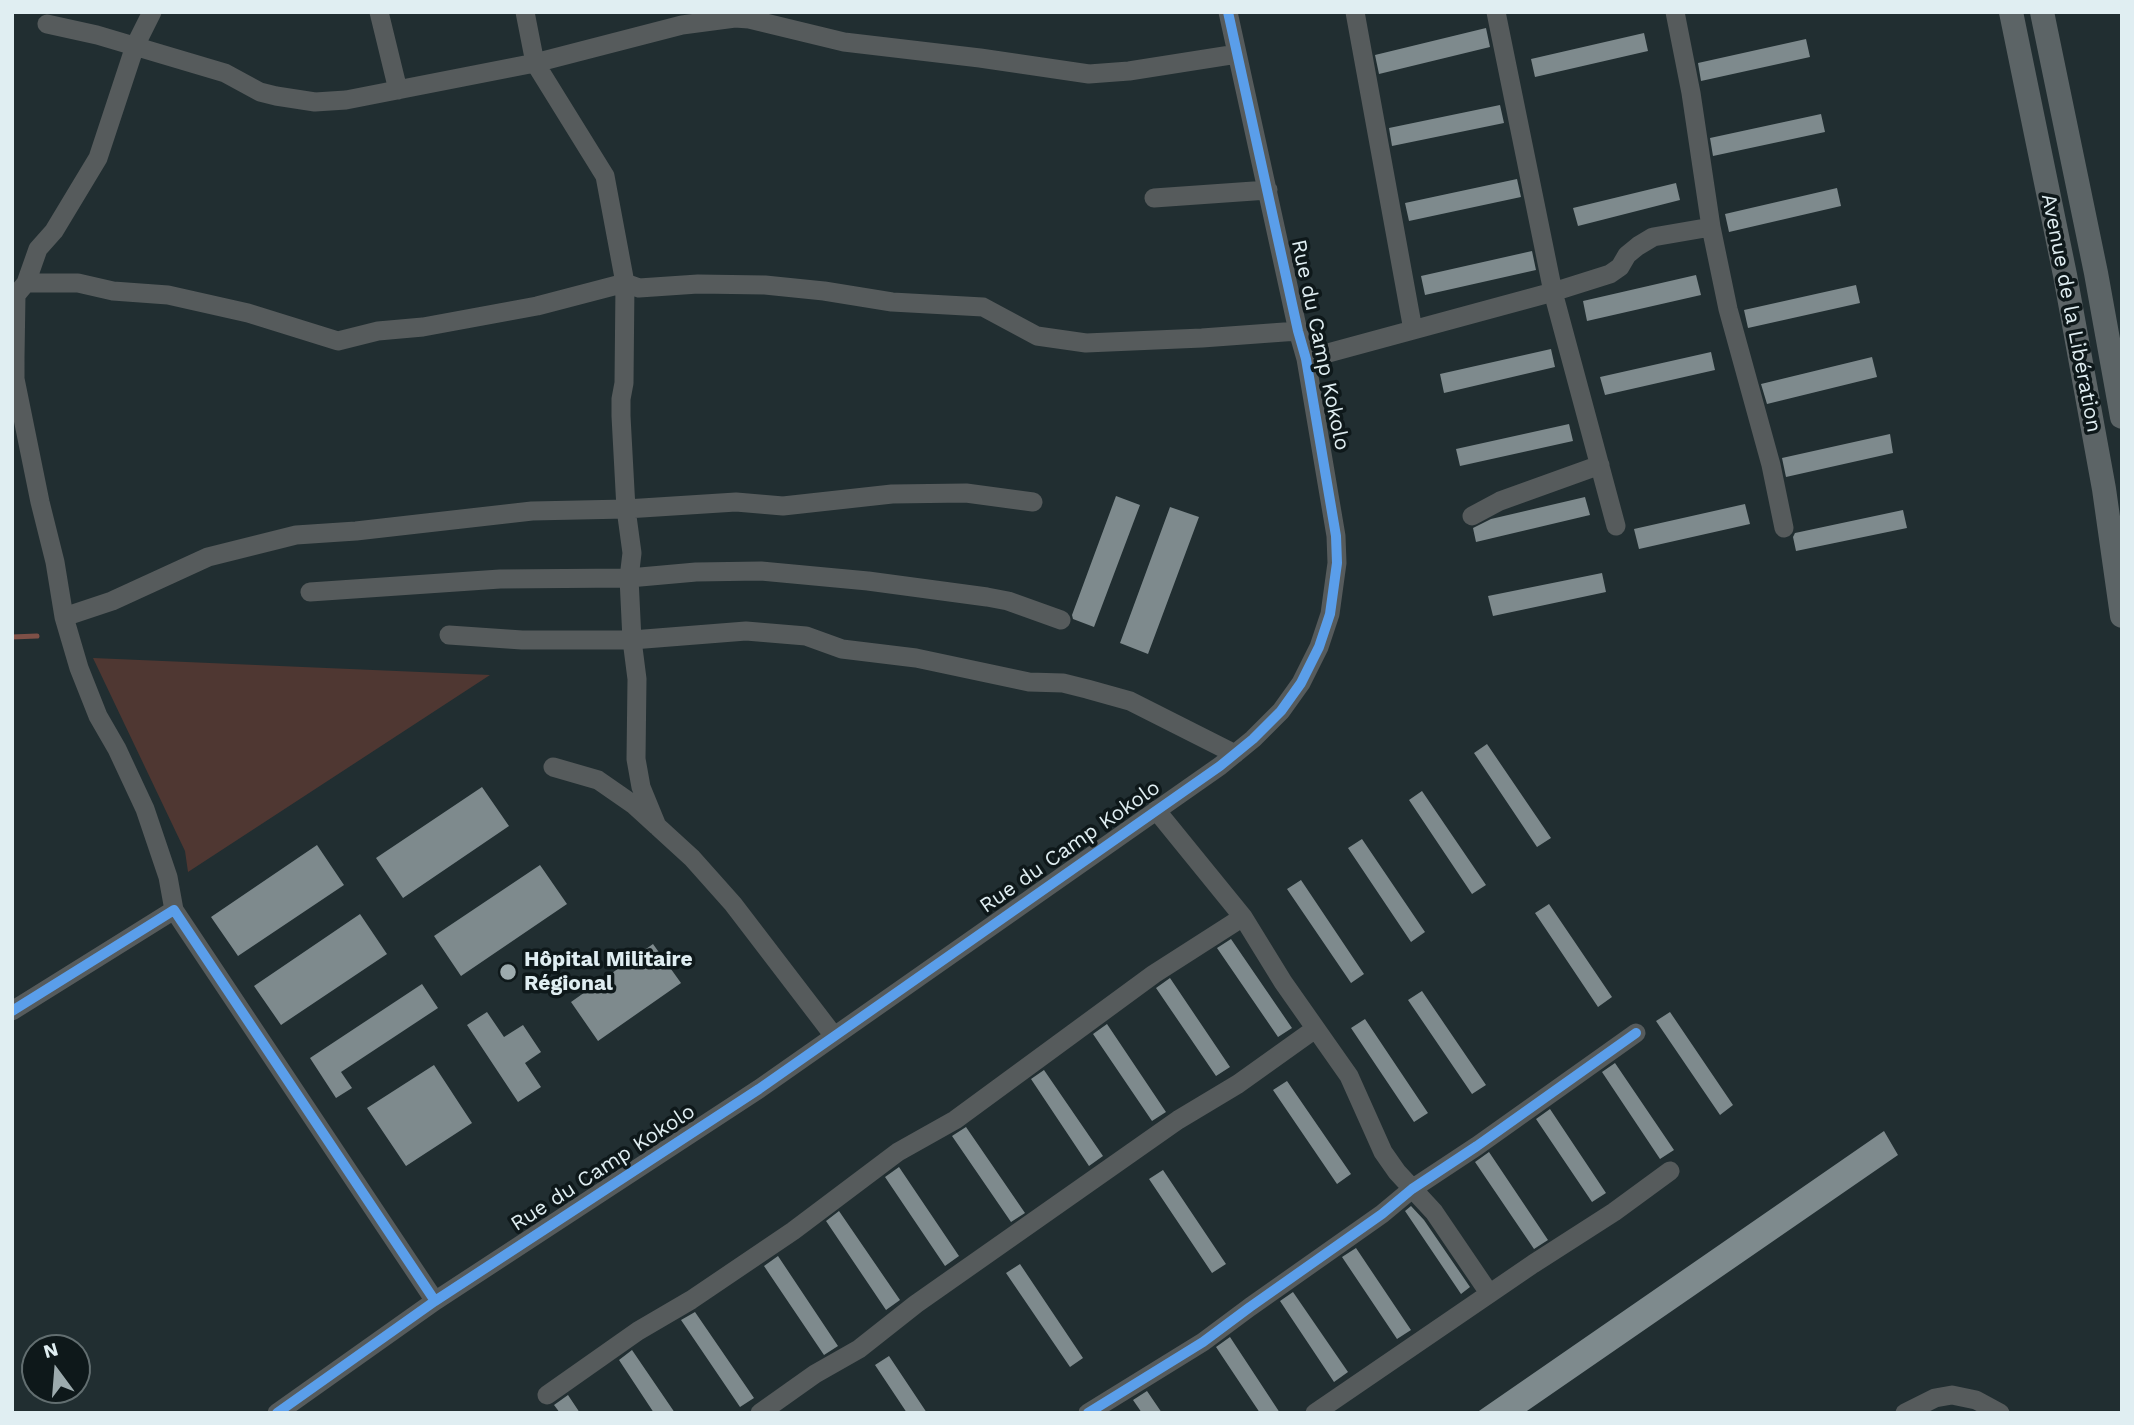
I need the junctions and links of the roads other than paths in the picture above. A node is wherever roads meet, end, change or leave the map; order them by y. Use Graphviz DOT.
graph roads {
  1 [pos="152,12"];
  2 [pos="379,12"];
  3 [pos="525,12"];
  4 [pos="1228,12"];
  5 [pos="1354,12"];
  6 [pos="1496,12"];
  7 [pos="1675,12"];
  8 [pos="2011,12"];
  9 [pos="2042,12"];
  10 [pos="749,16"];
  11 [pos="47,24"];
  12 [pos="135,46"];
  13 [pos="1237,54"];
  14 [pos="535,63"];
  15 [pos="398,90"];
  16 [pos="1268,190"];
  17 [pos="1154,198"];
  18 [pos="1711,228"];
  19 [pos="625,283"];
  20 [pos="18,291"];
  21 [pos="1553,292"];
  22 [pos="1413,330"];
  23 [pos="1298,331"];
  24 [pos="1307,359"];
  25 [pos="14,378"];
  26 [pos="2122,417"];
  27 [pos="1600,465"];
  28 [pos="1033,502"];
  29 [pos="626,509"];
  30 [pos="1472,516"];
  31 [pos="1616,526"];
  32 [pos="1784,528"];
  33 [pos="629,578"];
  34 [pos="310,592"];
  35 [pos="2122,616"];
  36 [pos="64,617"];
  37 [pos="1061,620"];
  38 [pos="449,635"];
  39 [pos="632,640"];
  40 [pos="1235,754"];
  41 [pos="553,767"];
  42 [pos="1156,810"];
  43 [pos="657,826"];
  44 [pos="174,910"];
  45 [pos="1243,917"];
  46 [pos="12,1011"];
  47 [pos="1315,1029"];
  48 [pos="1636,1033"];
  49 [pos="834,1036"];
  50 [pos="1670,1171"];
  51 [pos="1412,1189"];
  52 [pos="1489,1293"];
  53 [pos="435,1301"];
  54 [pos="547,1395"];
  55 [pos="277,1413"];
  56 [pos="760,1413"];
  57 [pos="1088,1413"];
  58 [pos="1315,1413"];
  59 [pos="1905,1413"];
  60 [pos="2000,1413"];
  1 -- 12 [label="street"];
  2 -- 15 [label="street"];
  3 -- 14 [label="street"];
  4 -- 13 [label="street, Rue du Camp Kokolo"];
  5 -- 22 [label="street"];
  6 -- 21 [label="street"];
  7 -- 18 [label="street"];
  8 -- 35 [label="main road, Avenue de la Libération"];
  9 -- 26 [label="main road, Avenue de la Libération"];
  10 -- 13 [label="street"];
  10 -- 14 [label="street"];
  11 -- 12 [label="street"];
  12 -- 15 [label="street"];
  12 -- 20 [label="street"];
  13 -- 16 [label="street, Rue du Camp Kokolo"];
  14 -- 15 [label="street"];
  14 -- 19 [label="street"];
  16 -- 17 [label="street"];
  16 -- 23 [label="street, Rue du Camp Kokolo"];
  18 -- 21 [label="street"];
  18 -- 32 [label="street"];
  19 -- 20 [label="street"];
  19 -- 23 [label="street"];
  19 -- 29 [label="street"];
  20 -- 25 [label="street"];
  21 -- 22 [label="street"];
  21 -- 27 [label="street"];
  22 -- 24 [label="street"];
  23 -- 24 [label="street, Rue du Camp Kokolo"];
  24 -- 40 [label="street, Rue du Camp Kokolo"];
  25 -- 36 [label="street"];
  27 -- 30 [label="street"];
  27 -- 31 [label="street"];
  28 -- 29 [label="street"];
  29 -- 33 [label="street"];
  29 -- 36 [label="street"];
  33 -- 34 [label="street"];
  33 -- 37 [label="street"];
  33 -- 39 [label="street"];
  36 -- 44 [label="street"];
  38 -- 39 [label="street"];
  39 -- 40 [label="street"];
  39 -- 43 [label="street"];
  40 -- 42 [label="street, Rue du Camp Kokolo"];
  41 -- 43 [label="street"];
  42 -- 45 [label="street"];
  42 -- 49 [label="street, Rue du Camp Kokolo"];
  43 -- 49 [label="street"];
  44 -- 46 [label="street"];
  44 -- 53 [label="street"];
  45 -- 47 [label="street"];
  45 -- 54 [label="street"];
  47 -- 51 [label="street"];
  47 -- 56 [label="street"];
  48 -- 51 [label="street"];
  49 -- 53 [label="street, Rue du Camp Kokolo"];
  50 -- 52 [label="street"];
  51 -- 52 [label="street"];
  51 -- 57 [label="street"];
  52 -- 58 [label="street"];
  53 -- 55 [label="street, Rue du Camp Kokolo"];
  59 -- 60 [label="street"];
}
